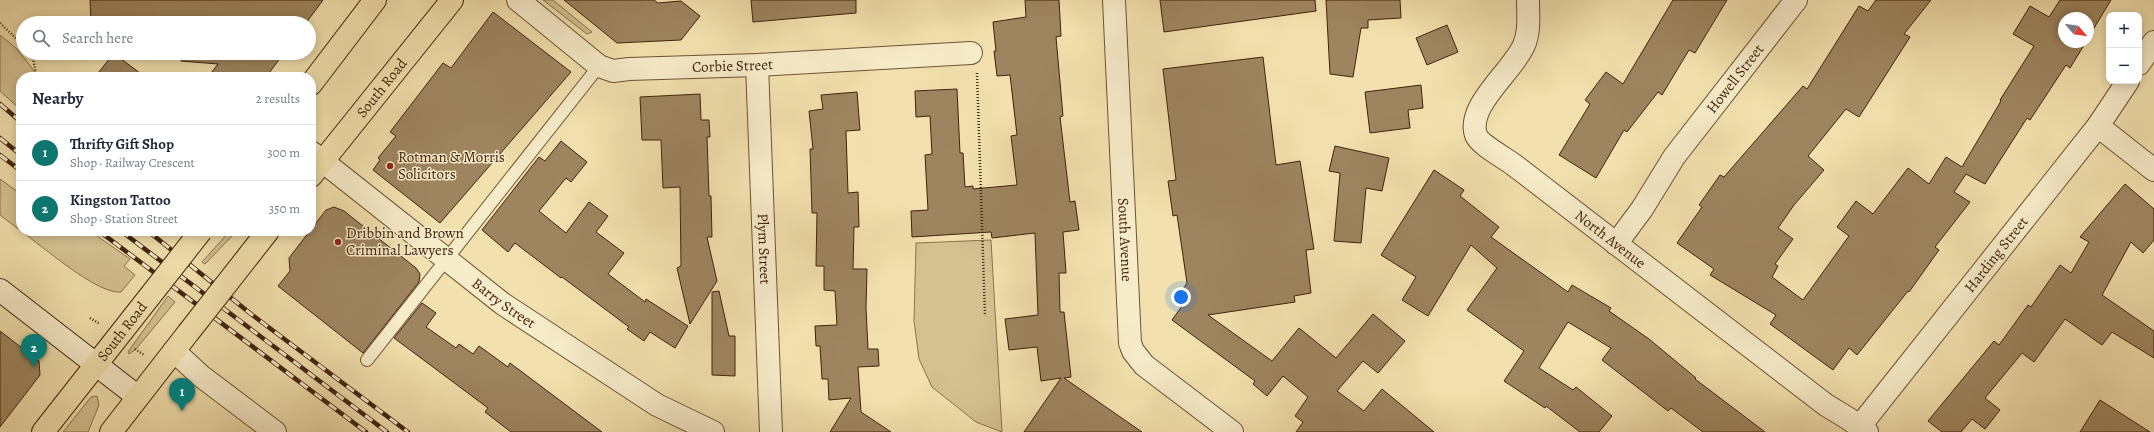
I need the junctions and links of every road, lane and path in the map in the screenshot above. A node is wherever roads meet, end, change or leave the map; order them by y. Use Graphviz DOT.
graph roads {
  1 [pos="375,0"];
  2 [pos="452,0"];
  3 [pos="518,0"];
  4 [pos="1114,0"];
  5 [pos="1528,0"];
  6 [pos="1796,0"];
  7 [pos="0,23"];
  8 [pos="16,38"];
  9 [pos="2154,42"];
  10 [pos="971,53"];
  11 [pos="33,60"];
  12 [pos="2142,60"];
  13 [pos="757,65"];
  14 [pos="600,66"];
  15 [pos="36,72"];
  16 [pos="316,77"];
  17 [pos="2126,84"];
  18 [pos="2098,126"];
  19 [pos="316,162"];
  20 [pos="316,164"];
  21 [pos="2154,170"];
  22 [pos="197,236"];
  23 [pos="264,236"];
  24 [pos="1610,240"];
  25 [pos="446,260"];
  26 [pos="0,290"];
  27 [pos="985,316"];
  28 [pos="174,351"];
  29 [pos="367,360"];
  30 [pos="97,364"];
  31 [pos="138,397"];
  32 [pos="1864,429"];
  33 [pos="44,432"];
  34 [pos="111,432"];
  35 [pos="275,432"];
  36 [pos="713,432"];
  37 [pos="772,432"];
  38 [pos="1232,432"];
  1 -- 16 [label="highway"];
  2 -- 19 [label="highway, South Road"];
  3 -- 14 [label="street, Corbie Street"];
  4 -- 38 [label="street, South Avenue"];
  5 -- 24 [label="street, North Avenue"];
  6 -- 24 [label="street, Howell Street"];
  7 -- 8 [label="path"];
  9 -- 12 [label="street"];
  10 -- 13 [label="street, Corbie Street"];
  10 -- 27 [label="path"];
  11 -- 15 [label="path"];
  13 -- 14 [label="street, Corbie Street"];
  13 -- 37 [label="street, Plym Street"];
  14 -- 25 [label="lane"];
  17 -- 18 [label="street, Harding Street"];
  18 -- 21 [label="street"];
  18 -- 32 [label="street, Harding Street"];
  20 -- 25 [label="street, Barry Street"];
  22 -- 30 [label="highway, South Road, bridge"];
  23 -- 28 [label="highway, bridge"];
  24 -- 32 [label="street, North Avenue"];
  25 -- 29 [label="lane"];
  25 -- 36 [label="street, Barry Street"];
  26 -- 30 [label="street"];
  28 -- 31 [label="highway"];
  28 -- 35 [label="street"];
  30 -- 31 [label="street"];
  30 -- 33 [label="highway, South Road"];
  31 -- 34 [label="highway"];
}
